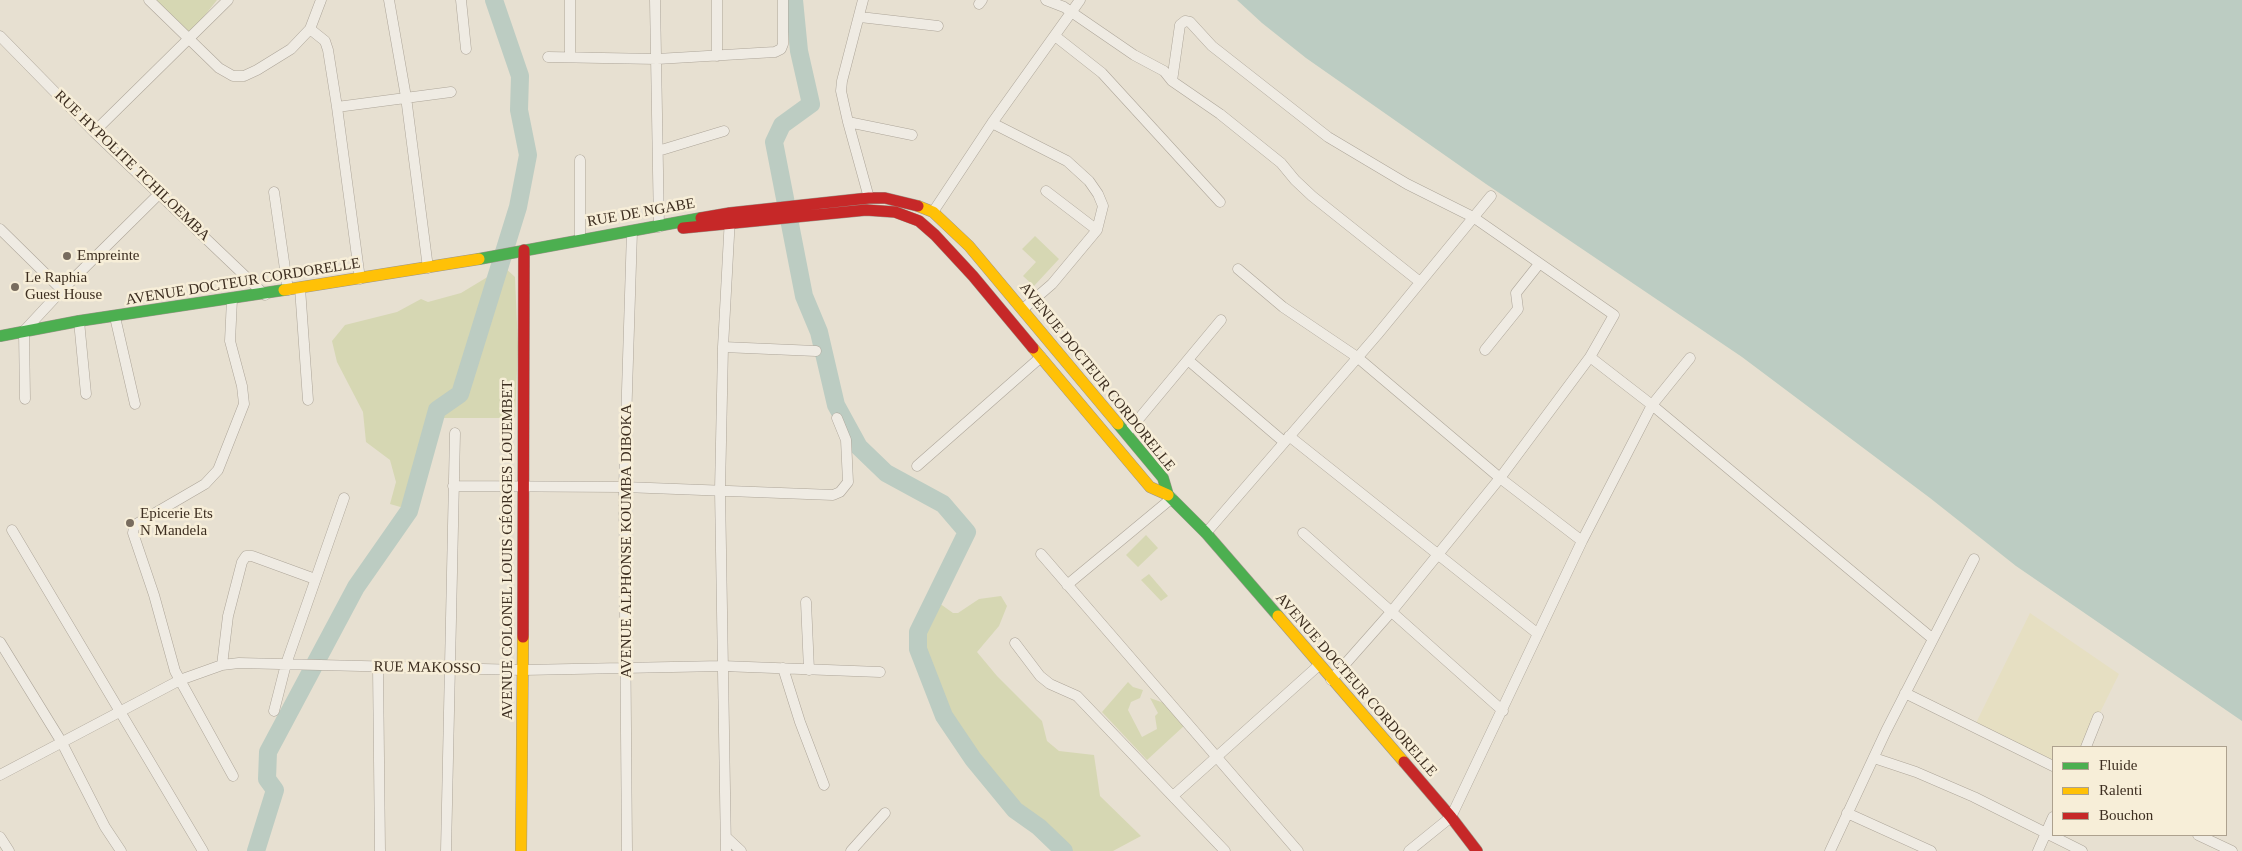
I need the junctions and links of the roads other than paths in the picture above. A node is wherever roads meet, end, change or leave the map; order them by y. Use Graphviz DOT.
graph roads {
  1 [pos="149,0"];
  2 [pos="228,0"];
  3 [pos="322,0"];
  4 [pos="389,0"];
  5 [pos="460,0"];
  6 [pos="570,0"];
  7 [pos="655,0"];
  8 [pos="717,0"];
  9 [pos="783,0"];
  10 [pos="863,0"];
  11 [pos="1046,0"];
  12 [pos="1080,0"];
  13 [pos="1072,12"];
  14 [pos="860,17"];
  15 [pos="938,26"];
  16 [pos="310,29"];
  17 [pos="0,36"];
  18 [pos="1054,36"];
  19 [pos="188,39"];
  20 [pos="466,49"];
  21 [pos="570,56"];
  22 [pos="717,56"];
  23 [pos="548,57"];
  24 [pos="657,59"];
  25 [pos="1172,81"];
  26 [pos="451,92"];
  27 [pos="406,97"];
  28 [pos="337,107"];
  29 [pos="848,122"];
  30 [pos="992,123"];
  31 [pos="724,131"];
  32 [pos="94,132"];
  33 [pos="912,136"];
  34 [pos="658,151"];
  35 [pos="580,160"];
  36 [pos="1046,191"];
  37 [pos="274,192"];
  38 [pos="160,193"];
  39 [pos="1491,196"];
  40 [pos="869,198"];
  41 [pos="1220,202"];
  42 [pos="799,211"];
  43 [pos="933,212"];
  44 [pos="1474,217"];
  45 [pos="730,218"];
  46 [pos="663,226"];
  47 [pos="0,229"];
  48 [pos="1097,230"];
  49 [pos="632,231"];
  50 [pos="580,239"];
  51 [pos="519,251"];
  52 [pos="490,256"];
  53 [pos="1539,264"];
  54 [pos="428,268"];
  55 [pos="1238,269"];
  56 [pos="360,279"];
  57 [pos="1420,282"];
  58 [pos="294,289"];
  59 [pos="62,290"];
  60 [pos="265,294"];
  61 [pos="232,299"];
  62 [pos="1023,309"];
  63 [pos="115,316"];
  64 [pos="1220,320"];
  65 [pos="79,321"];
  66 [pos="24,330"];
  67 [pos="0,336"];
  68 [pos="723,347"];
  69 [pos="1485,350"];
  70 [pos="816,351"];
  71 [pos="1041,357"];
  72 [pos="1357,357"];
  73 [pos="1590,357"];
  74 [pos="1690,358"];
  75 [pos="1188,360"];
  76 [pos="86,394"];
  77 [pos="25,399"];
  78 [pos="308,400"];
  79 [pos="135,404"];
  80 [pos="1652,406"];
  81 [pos="837,418"];
  82 [pos="455,433"];
  83 [pos="1127,433"];
  84 [pos="1287,439"];
  85 [pos="917,466"];
  86 [pos="1500,478"];
  87 [pos="453,486"];
  88 [pos="524,487"];
  89 [pos="624,488"];
  90 [pos="720,490"];
  91 [pos="1170,497"];
  92 [pos="344,498"];
  93 [pos="12,530"];
  94 [pos="1206,533"];
  95 [pos="1302,533"];
  96 [pos="1582,541"];
  97 [pos="1041,554"];
  98 [pos="1439,555"];
  99 [pos="1974,559"];
  100 [pos="315,579"];
  101 [pos="1068,585"];
  102 [pos="806,602"];
  103 [pos="1392,611"];
  104 [pos="1538,634"];
  105 [pos="1933,639"];
  106 [pos="0,642"];
  107 [pos="1015,643"];
  108 [pos="286,664"];
  109 [pos="222,665"];
  110 [pos="722,666"];
  111 [pos="1318,666"];
  112 [pos="378,667"];
  113 [pos="627,667"];
  114 [pos="450,668"];
  115 [pos="783,668"];
  116 [pos="523,670"];
  117 [pos="809,670"];
  118 [pos="880,672"];
  119 [pos="180,680"];
  120 [pos="1331,680"];
  121 [pos="1905,692"];
  122 [pos="1503,710"];
  123 [pos="120,711"];
  124 [pos="274,712"];
  125 [pos="2098,717"];
  126 [pos="61,741"];
  127 [pos="2086,746"];
  128 [pos="1217,758"];
  129 [pos="1874,758"];
  130 [pos="2052,766"];
  131 [pos="0,775"];
  132 [pos="233,776"];
  133 [pos="824,784"];
  134 [pos="1173,796"];
  135 [pos="885,813"];
  136 [pos="1848,813"];
  137 [pos="1451,817"];
  138 [pos="2052,819"];
  139 [pos="2046,833"];
  140 [pos="0,836"];
  141 [pos="2200,836"];
  142 [pos="726,838"];
  143 [pos="9,851"];
  144 [pos="121,851"];
  145 [pos="203,851"];
  146 [pos="380,851"];
  147 [pos="446,851"];
  148 [pos="521,851"];
  149 [pos="628,851"];
  150 [pos="726,851"];
  151 [pos="741,851"];
  152 [pos="851,851"];
  153 [pos="1225,851"];
  154 [pos="1298,851"];
  155 [pos="1409,851"];
  156 [pos="1477,851"];
  157 [pos="1830,851"];
  158 [pos="1931,851"];
  159 [pos="2038,851"];
  160 [pos="2082,851"];
  161 [pos="2232,851"];
  1 -- 19 [label="street"];
  2 -- 19 [label="street"];
  3 -- 16 [label="street"];
  4 -- 27 [label="street"];
  5 -- 20 [label="street"];
  6 -- 21 [label="street"];
  7 -- 24 [label="street"];
  8 -- 22 [label="street"];
  9 -- 22 [label="street"];
  10 -- 14 [label="street"];
  11 -- 13 [label="street"];
  12 -- 13 [label="street"];
  13 -- 18 [label="street"];
  13 -- 25 [label="street"];
  14 -- 15 [label="street"];
  14 -- 29 [label="street"];
  16 -- 19 [label="street"];
  16 -- 28 [label="street"];
  17 -- 32 [label="street, RUE HYPOLITE TCHILOEMBA"];
  18 -- 30 [label="street"];
  18 -- 41 [label="street"];
  19 -- 32 [label="street"];
  21 -- 23 [label="street"];
  21 -- 24 [label="street"];
  22 -- 24 [label="street"];
  24 -- 34 [label="street"];
  25 -- 44 [label="street"];
  25 -- 57 [label="street"];
  26 -- 27 [label="street"];
  27 -- 28 [label="street"];
  27 -- 54 [label="street"];
  28 -- 56 [label="street"];
  29 -- 33 [label="street"];
  29 -- 40 [label="street"];
  30 -- 43 [label="street"];
  30 -- 48 [label="street"];
  31 -- 34 [label="street"];
  32 -- 38 [label="street, RUE HYPOLITE TCHILOEMBA"];
  34 -- 46 [label="street"];
  35 -- 50 [label="street"];
  36 -- 48 [label="street"];
  37 -- 58 [label="street"];
  38 -- 59 [label="street"];
  38 -- 60 [label="street, RUE HYPOLITE TCHILOEMBA"];
  39 -- 44 [label="street"];
  40 -- 42 [label="street, AVENUE DOCTEUR CORDORELLE"];
  40 -- 43 [label="street, AVENUE DOCTEUR CORDORELLE"];
  42 -- 45 [label="street, RUE DE NGABE"];
  42 -- 71 [label="street"];
  43 -- 62 [label="street, AVENUE DOCTEUR CORDORELLE"];
  44 -- 53 [label="street"];
  44 -- 57 [label="street"];
  45 -- 46 [label="street, RUE DE NGABE"];
  45 -- 68 [label="street"];
  46 -- 49 [label="street, RUE DE NGABE"];
  47 -- 59 [label="street"];
  48 -- 62 [label="street"];
  49 -- 50 [label="street, RUE DE NGABE"];
  49 -- 89 [label="street, AVENUE ALPHONSE KOUMBA DIBOKA"];
  50 -- 51 [label="street, RUE DE NGABE"];
  51 -- 52 [label="street, RUE DE NGABE"];
  51 -- 88 [label="street, AVENUE COLONEL LOUIS GÉORGES LOUEMBET"];
  52 -- 54 [label="street, AVENUE DOCTEUR CORDORELLE"];
  53 -- 69 [label="street"];
  53 -- 73 [label="street"];
  54 -- 56 [label="street, AVENUE DOCTEUR CORDORELLE"];
  55 -- 72 [label="street"];
  56 -- 58 [label="street, AVENUE DOCTEUR CORDORELLE"];
  57 -- 72 [label="street"];
  58 -- 60 [label="street, AVENUE DOCTEUR CORDORELLE"];
  58 -- 78 [label="street"];
  59 -- 66 [label="street"];
  60 -- 61 [label="street, AVENUE DOCTEUR CORDORELLE"];
  61 -- 63 [label="street, AVENUE DOCTEUR CORDORELLE"];
  61 -- 119 [label="street"];
  62 -- 83 [label="street, AVENUE DOCTEUR CORDORELLE"];
  63 -- 65 [label="street, AVENUE DOCTEUR CORDORELLE"];
  63 -- 79 [label="street"];
  64 -- 75 [label="street"];
  65 -- 66 [label="street, AVENUE DOCTEUR CORDORELLE"];
  65 -- 76 [label="street"];
  66 -- 67 [label="street, AVENUE DOCTEUR CORDORELLE"];
  66 -- 77 [label="street"];
  68 -- 70 [label="street"];
  68 -- 90 [label="street"];
  71 -- 85 [label="street"];
  71 -- 91 [label="street"];
  72 -- 84 [label="street"];
  72 -- 86 [label="street"];
  73 -- 80 [label="street"];
  73 -- 86 [label="street"];
  74 -- 80 [label="street"];
  75 -- 83 [label="street"];
  75 -- 84 [label="street"];
  80 -- 96 [label="street"];
  80 -- 105 [label="street"];
  81 -- 90 [label="street"];
  82 -- 87 [label="street"];
  83 -- 91 [label="street, AVENUE DOCTEUR CORDORELLE"];
  84 -- 94 [label="street"];
  84 -- 98 [label="street"];
  86 -- 96 [label="street"];
  86 -- 98 [label="street"];
  87 -- 88 [label="street"];
  87 -- 114 [label="street"];
  88 -- 89 [label="street"];
  88 -- 116 [label="street, AVENUE COLONEL LOUIS GÉORGES LOUEMBET"];
  89 -- 90 [label="street"];
  89 -- 113 [label="street, AVENUE ALPHONSE KOUMBA DIBOKA"];
  90 -- 110 [label="street"];
  91 -- 94 [label="street, AVENUE DOCTEUR CORDORELLE"];
  91 -- 101 [label="street"];
  92 -- 100 [label="street"];
  93 -- 123 [label="street"];
  94 -- 111 [label="street, AVENUE DOCTEUR CORDORELLE"];
  95 -- 103 [label="street"];
  96 -- 104 [label="street"];
  97 -- 101 [label="street"];
  98 -- 103 [label="street"];
  98 -- 104 [label="street"];
  99 -- 105 [label="street"];
  100 -- 108 [label="street"];
  100 -- 109 [label="street"];
  101 -- 128 [label="street"];
  102 -- 117 [label="street"];
  103 -- 120 [label="street"];
  103 -- 122 [label="street"];
  104 -- 122 [label="street"];
  105 -- 121 [label="street"];
  106 -- 126 [label="street"];
  107 -- 134 [label="street"];
  108 -- 109 [label="street, RUE MAKOSSO"];
  108 -- 112 [label="street, RUE MAKOSSO"];
  108 -- 124 [label="street"];
  109 -- 119 [label="street, RUE MAKOSSO"];
  110 -- 113 [label="street, RUE MAKOSSO"];
  110 -- 115 [label="street, RUE MAKOSSO"];
  110 -- 142 [label="street"];
  111 -- 120 [label="street, AVENUE DOCTEUR CORDORELLE"];
  111 -- 128 [label="street"];
  112 -- 114 [label="street, RUE MAKOSSO"];
  112 -- 146 [label="street"];
  113 -- 116 [label="street, RUE MAKOSSO"];
  113 -- 149 [label="street, AVENUE ALPHONSE KOUMBA DIBOKA"];
  114 -- 116 [label="street, RUE MAKOSSO"];
  114 -- 147 [label="street"];
  115 -- 117 [label="street, RUE MAKOSSO"];
  115 -- 133 [label="street"];
  116 -- 148 [label="street, AVENUE COLONEL LOUIS GÉORGES LOUEMBET"];
  117 -- 118 [label="street, RUE MAKOSSO"];
  119 -- 123 [label="street, RUE MAKOSSO"];
  119 -- 132 [label="street"];
  120 -- 137 [label="street, AVENUE DOCTEUR CORDORELLE"];
  121 -- 129 [label="street"];
  121 -- 130 [label="street"];
  122 -- 137 [label="street"];
  123 -- 126 [label="street, RUE MAKOSSO"];
  123 -- 145 [label="street"];
  125 -- 127 [label="street"];
  126 -- 131 [label="street, RUE MAKOSSO"];
  126 -- 144 [label="street"];
  128 -- 134 [label="street"];
  128 -- 154 [label="street"];
  129 -- 136 [label="street"];
  129 -- 139 [label="street"];
  134 -- 153 [label="street"];
  135 -- 152 [label="street"];
  136 -- 157 [label="street"];
  136 -- 158 [label="street"];
  137 -- 155 [label="street"];
  137 -- 156 [label="street, AVENUE DOCTEUR CORDORELLE"];
  138 -- 139 [label="street"];
  139 -- 159 [label="street"];
  139 -- 160 [label="street"];
  140 -- 143 [label="street"];
  141 -- 161 [label="street"];
  142 -- 150 [label="street"];
  142 -- 151 [label="street"];
}
